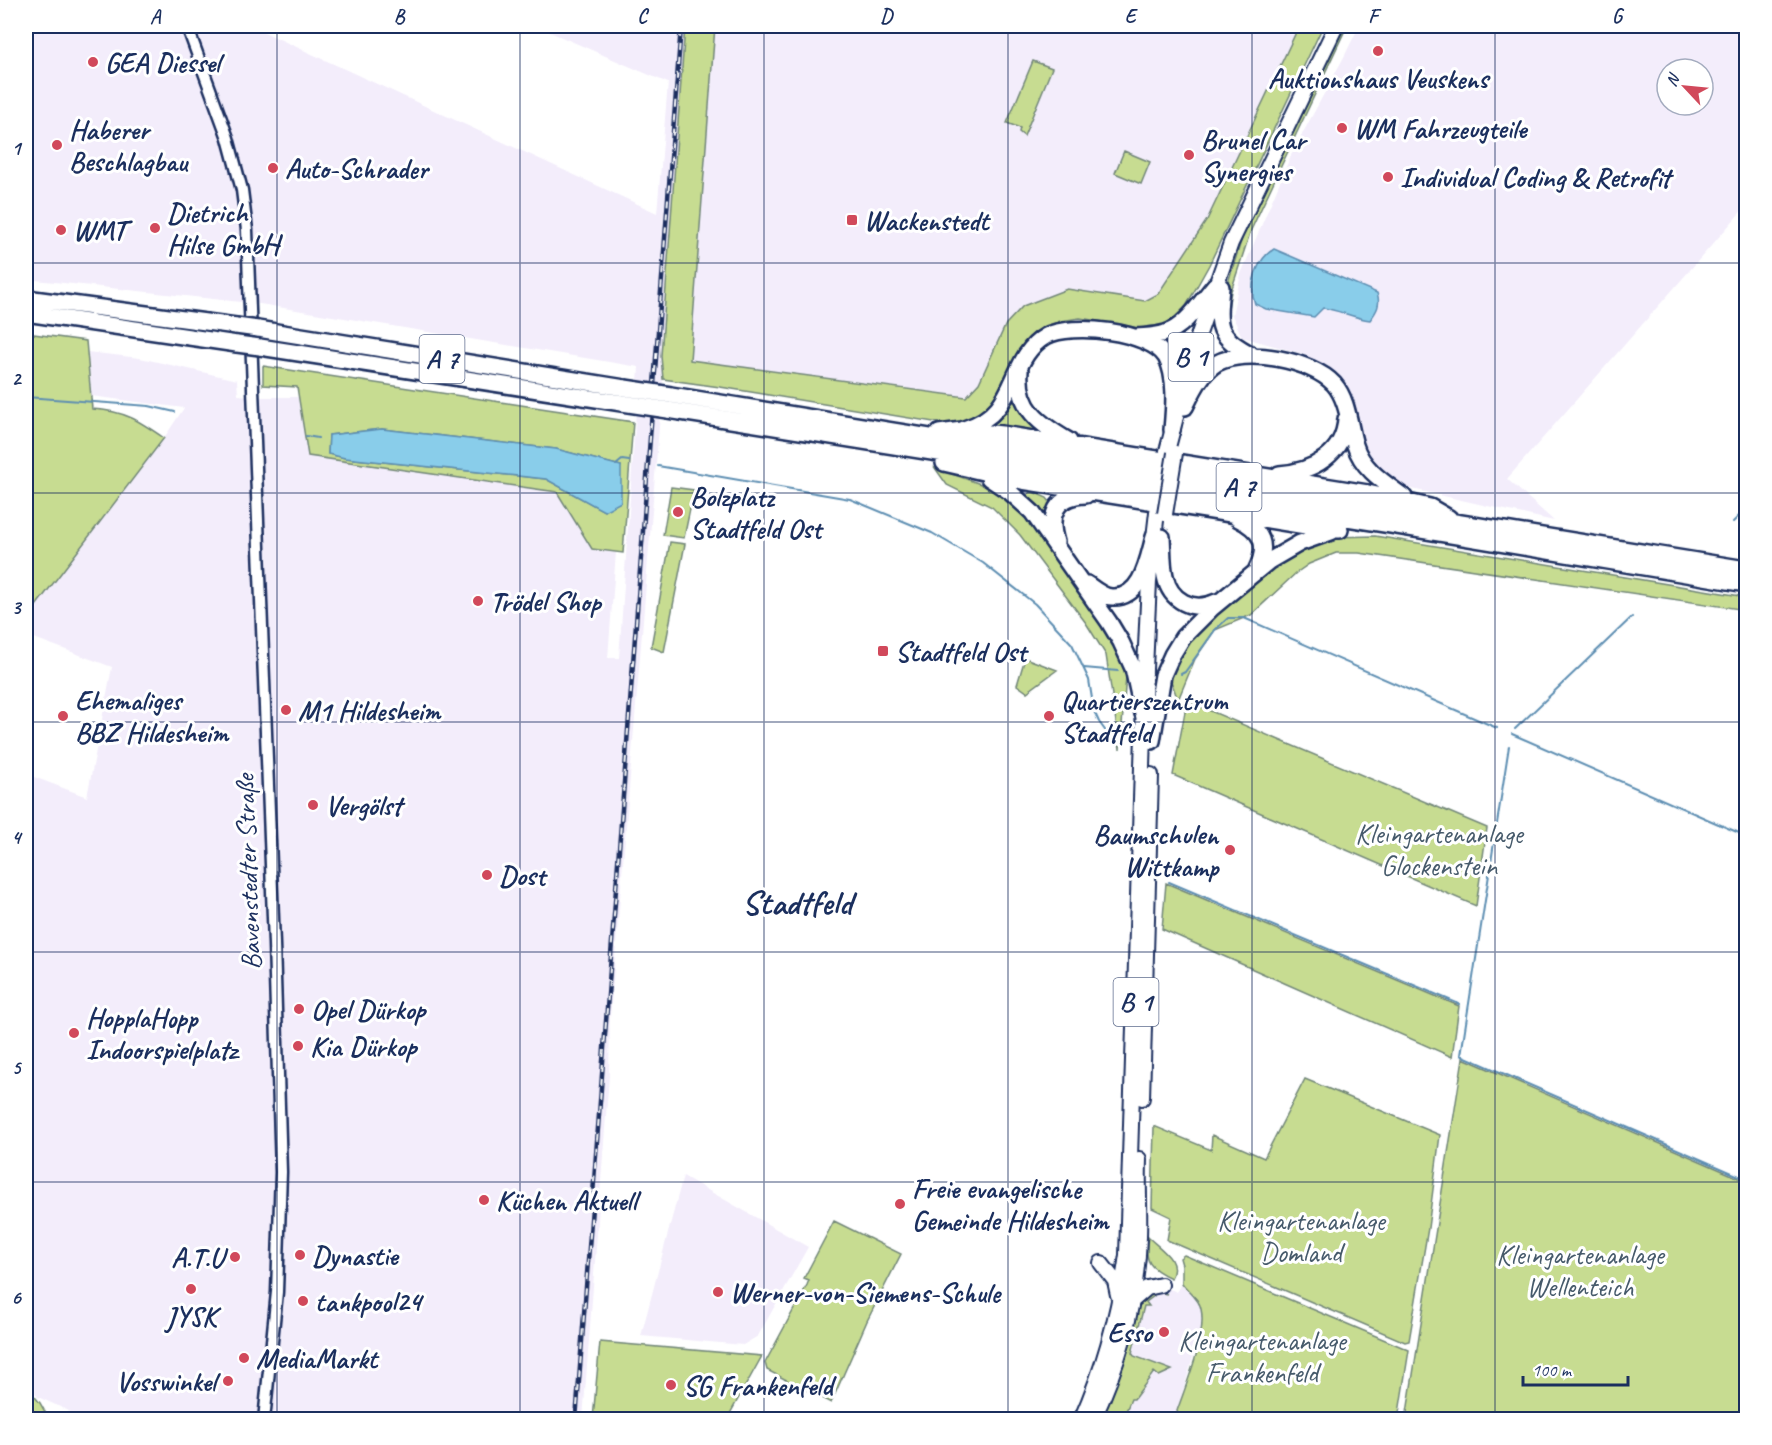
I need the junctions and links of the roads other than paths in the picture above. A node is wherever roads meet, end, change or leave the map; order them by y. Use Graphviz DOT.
graph roads {
  1 [pos="187,26"];
  2 [pos="1335,26"];
  3 [pos="1218,286"];
  4 [pos="26,298"];
  5 [pos="26,313"];
  6 [pos="256,337"];
  7 [pos="1133,337"];
  8 [pos="1254,356"];
  9 [pos="1021,365"];
  10 [pos="1185,407"];
  11 [pos="1346,410"];
  12 [pos="962,430"];
  13 [pos="1172,430"];
  14 [pos="916,442"];
  15 [pos="1077,446"];
  16 [pos="1171,452"];
  17 [pos="982,473"];
  18 [pos="1257,475"];
  19 [pos="1103,494"];
  20 [pos="1409,501"];
  21 [pos="1229,514"];
  22 [pos="1456,522"];
  23 [pos="1391,525"];
  24 [pos="1340,530"];
  25 [pos="1158,537"];
  26 [pos="1059,551"];
  27 [pos="1746,569"];
  28 [pos="1254,573"];
  29 [pos="1079,579"];
  30 [pos="1746,584"];
  31 [pos="1224,598"];
  32 [pos="1143,714"];
  33 [pos="1152,741"];
  34 [pos="1140,842"];
  35 [pos="1130,864"];
  36 [pos="1101,1263"];
  37 [pos="1130,1274"];
  38 [pos="1161,1285"];
  39 [pos="1126,1302"];
  40 [pos="268,1371"];
  41 [pos="258,1419"];
  42 [pos="264,1419"];
  43 [pos="1081,1419"];
  44 [pos="1093,1419"];
  1 -- 6 [label="street, Bavenstedter Straße"];
  2 -- 3 [label="main road, B 1"];
  3 -- 7 [label="highway"];
  3 -- 8 [label="highway"];
  3 -- 10 [label="main road, B 1"];
  3 -- 13 [label="main road, B 1"];
  4 -- 6 [label="highway, A 7, bridge"];
  5 -- 6 [label="highway, A 7, bridge"];
  6 -- 14 [label="highway, A 7, bridge"];
  6 -- 40 [label="street, Bavenstedter Straße"];
  7 -- 9 [label="highway"];
  7 -- 13 [label="highway"];
  8 -- 10 [label="highway"];
  8 -- 11 [label="highway"];
  9 -- 12 [label="highway"];
  9 -- 15 [label="highway"];
  10 -- 16 [label="main road, B 1"];
  11 -- 18 [label="highway"];
  11 -- 20 [label="highway"];
  12 -- 14 [label="highway"];
  12 -- 15 [label="highway"];
  13 -- 16 [label="main road, B 1"];
  14 -- 17 [label="highway"];
  14 -- 22 [label="highway, A 7"];
  14 -- 23 [label="highway, A 7"];
  15 -- 18 [label="highway"];
  16 -- 25 [label="main road, B 1, bridge"];
  17 -- 19 [label="highway"];
  17 -- 26 [label="highway"];
  18 -- 20 [label="highway"];
  19 -- 21 [label="highway"];
  19 -- 26 [label="highway"];
  20 -- 22 [label="highway"];
  21 -- 24 [label="highway"];
  21 -- 28 [label="highway"];
  22 -- 27 [label="highway, A 7"];
  23 -- 24 [label="highway"];
  23 -- 30 [label="highway, A 7"];
  24 -- 28 [label="highway"];
  25 -- 29 [label="highway"];
  25 -- 31 [label="highway"];
  25 -- 32 [label="main road, B 1"];
  25 -- 33 [label="main road, B 1"];
  26 -- 29 [label="highway"];
  28 -- 31 [label="highway"];
  29 -- 32 [label="highway"];
  31 -- 33 [label="highway"];
  32 -- 34 [label="main road, B 1"];
  33 -- 37 [label="main road, B 1"];
  34 -- 35 [label="main road"];
  34 -- 37 [label="main road, B 1"];
  36 -- 39 [label="main road"];
  37 -- 39 [label="main road, B 1"];
  38 -- 39 [label="main road"];
  39 -- 43 [label="main road, B 1"];
  39 -- 44 [label="main road, B 1"];
  40 -- 41 [label="street, Bavenstedter Straße"];
  40 -- 42 [label="street, Bavenstedter Straße"];
}
